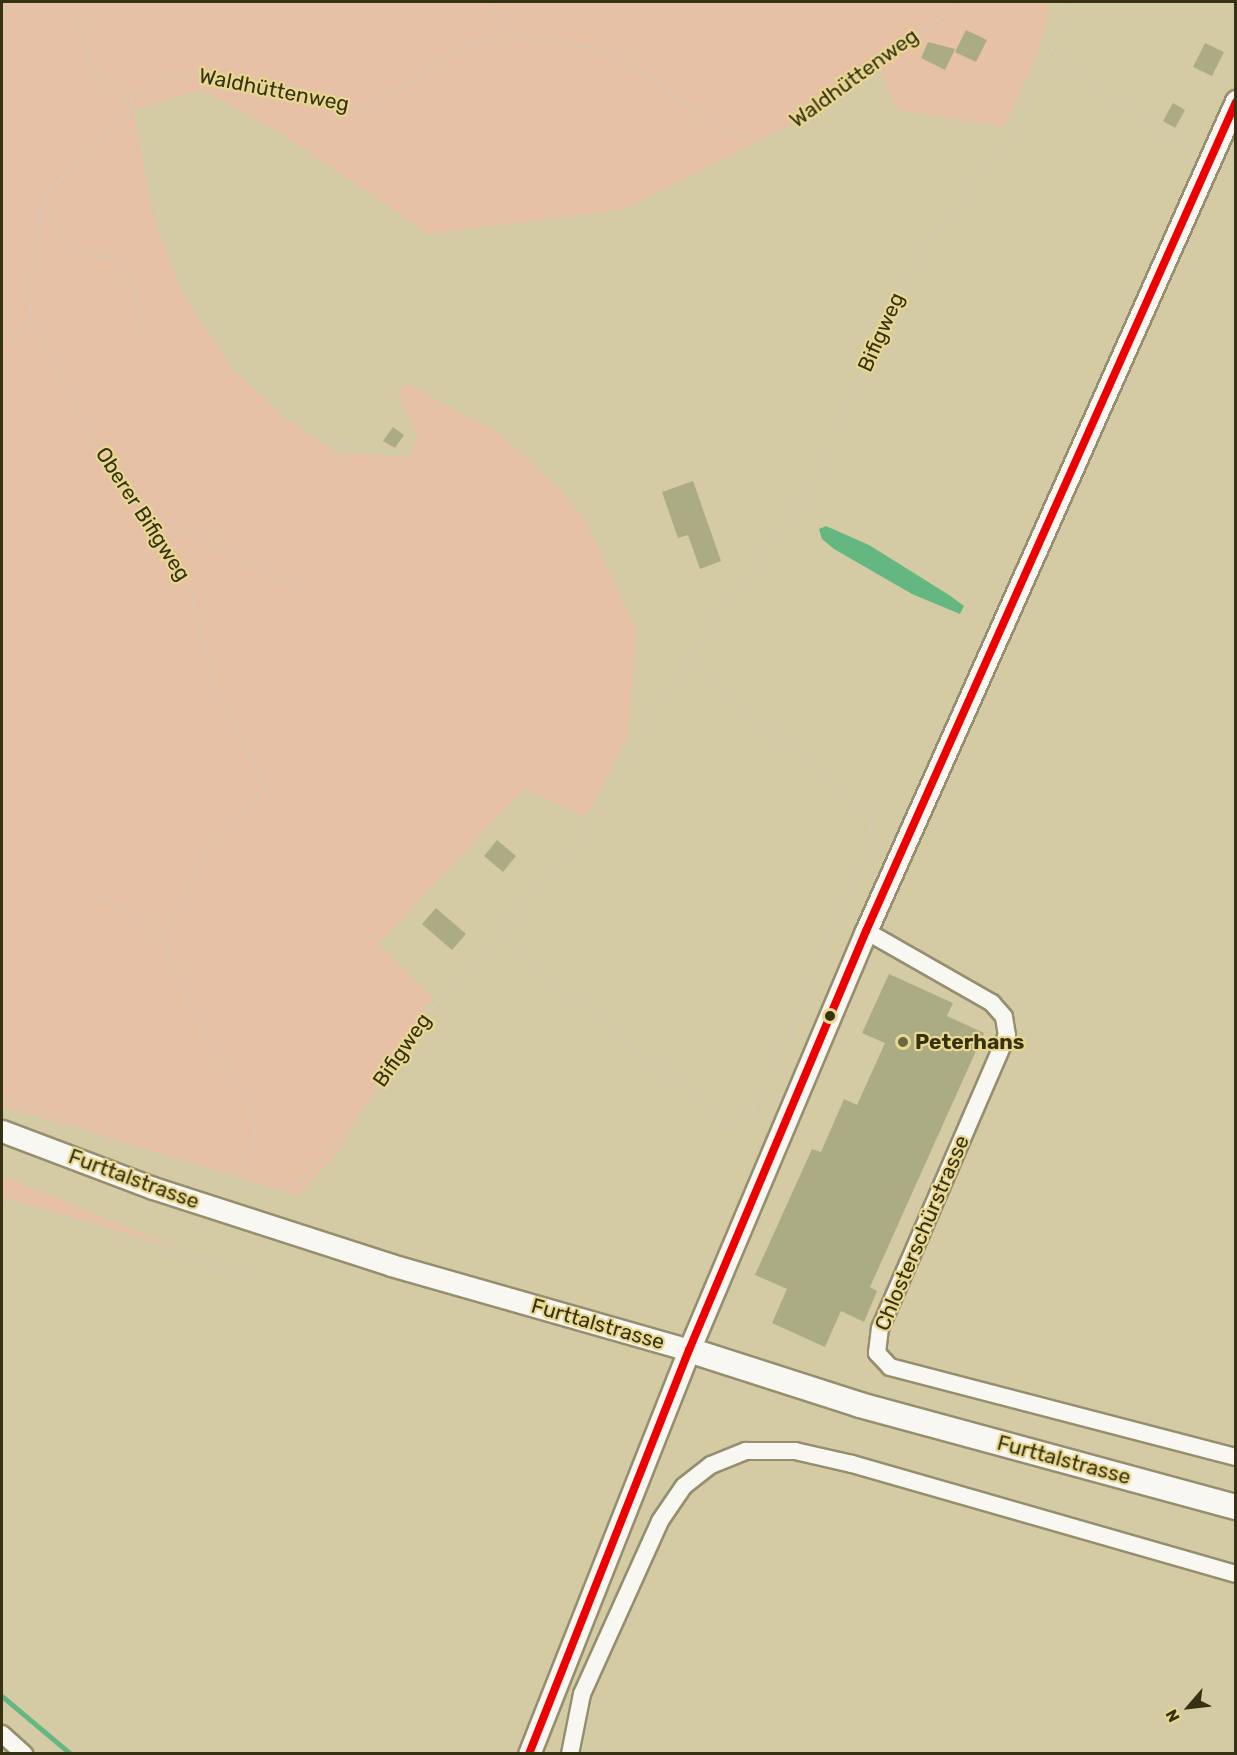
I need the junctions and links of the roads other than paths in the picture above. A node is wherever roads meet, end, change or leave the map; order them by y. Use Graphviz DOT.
graph roads {
  1 [pos="1236,101"];
  2 [pos="866,931"];
  3 [pos="2,1131"];
  4 [pos="688,1350"];
  5 [pos="1236,1456"];
  6 [pos="1236,1507"];
  7 [pos="1236,1574"];
  8 [pos="2,1734"];
  9 [pos="24,1754"];
  10 [pos="529,1754"];
  11 [pos="570,1754"];
  1 -- 2 [label="main road"];
  2 -- 4 [label="main road"];
  2 -- 5 [label="street, Chlosterschürstrasse"];
  3 -- 4 [label="main road, Furttalstrasse"];
  4 -- 6 [label="highway, Furttalstrasse"];
  4 -- 10 [label="main road"];
  7 -- 11 [label="street"];
  8 -- 9 [label="street"];
}
